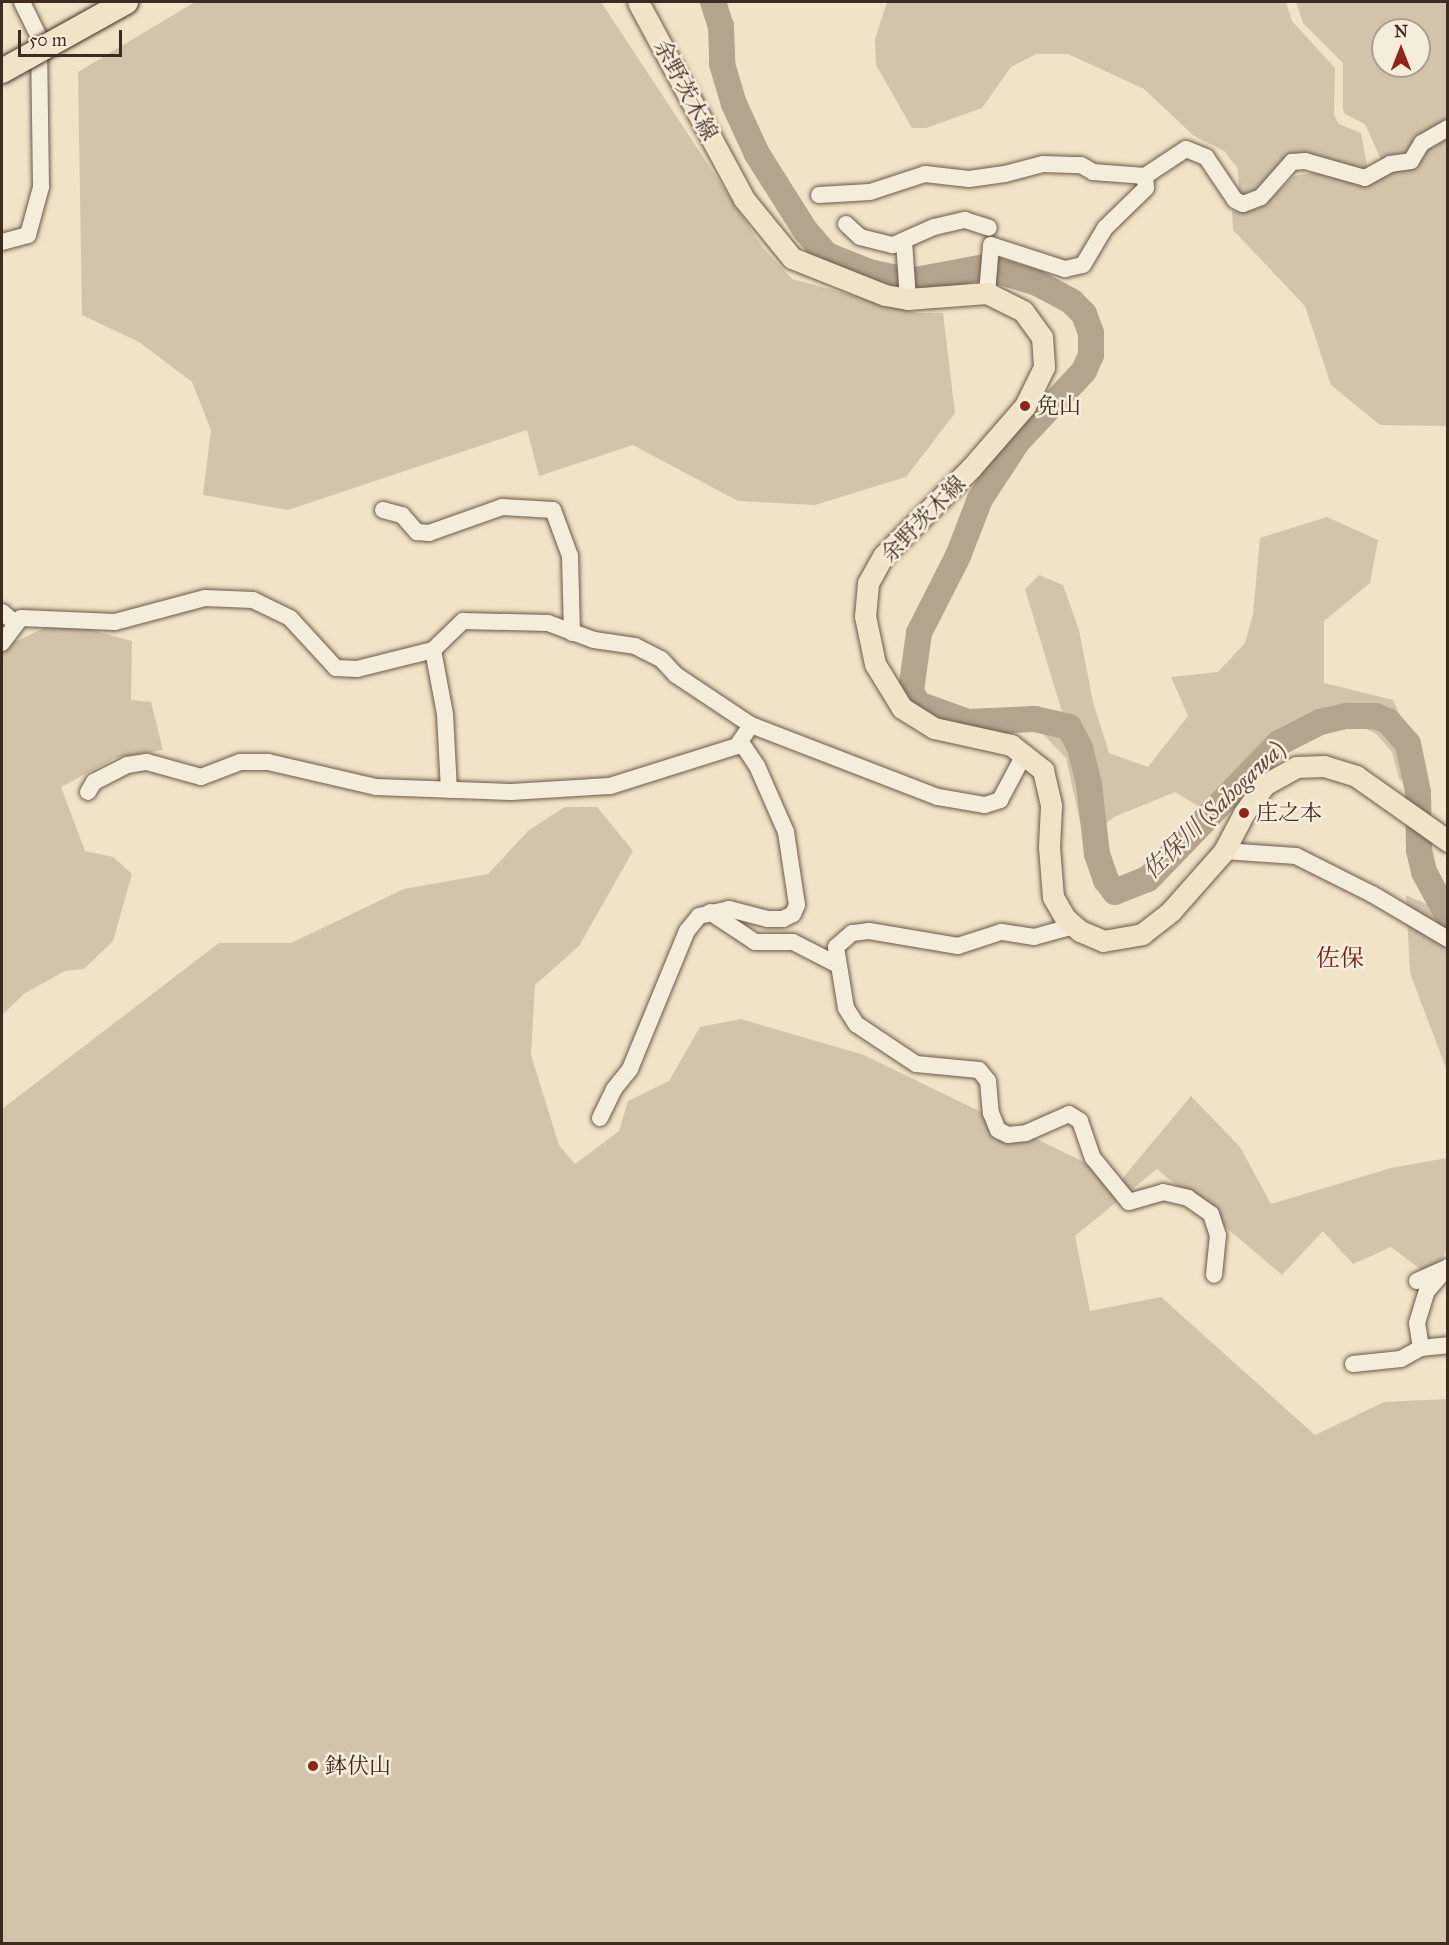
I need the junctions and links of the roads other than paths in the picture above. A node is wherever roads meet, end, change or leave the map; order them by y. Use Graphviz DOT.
graph roads {
  1 [pos="22,2"];
  2 [pos="126,2"];
  3 [pos="638,2"];
  4 [pos="2,71"];
  5 [pos="1448,128"];
  6 [pos="1145,176"];
  7 [pos="819,195"];
  8 [pos="846,224"];
  9 [pos="904,241"];
  10 [pos="2,242"];
  11 [pos="991,245"];
  12 [pos="987,293"];
  13 [pos="908,295"];
  14 [pos="383,510"];
  15 [pos="2,612"];
  16 [pos="15,623"];
  17 [pos="572,633"];
  18 [pos="2,643"];
  19 [pos="433,650"];
  20 [pos="751,725"];
  21 [pos="740,741"];
  22 [pos="1025,753"];
  23 [pos="449,790"];
  24 [pos="88,792"];
  25 [pos="1448,841"];
  26 [pos="1224,851"];
  27 [pos="710,912"];
  28 [pos="1074,926"];
  29 [pos="1448,939"];
  30 [pos="836,964"];
  31 [pos="600,1118"];
  32 [pos="1214,1275"];
  33 [pos="1417,1281"];
  34 [pos="1448,1345"];
  35 [pos="1421,1348"];
  36 [pos="1353,1364"];
  1 -- 10 [label="street"];
  2 -- 4 [label="highway, bridge"];
  3 -- 13 [label="main road, 余野茨木線"];
  5 -- 6 [label="street"];
  6 -- 7 [label="street"];
  6 -- 11 [label="street"];
  8 -- 9 [label="street"];
  9 -- 11 [label="street"];
  9 -- 13 [label="street"];
  11 -- 12 [label="street"];
  12 -- 13 [label="main road, 余野茨木線"];
  12 -- 22 [label="main road, 余野茨木線"];
  14 -- 17 [label="street"];
  15 -- 16 [label="street"];
  16 -- 18 [label="street"];
  16 -- 19 [label="street"];
  17 -- 19 [label="street"];
  17 -- 20 [label="street"];
  19 -- 23 [label="street"];
  20 -- 21 [label="street"];
  20 -- 22 [label="street"];
  21 -- 23 [label="street"];
  21 -- 27 [label="street"];
  22 -- 28 [label="main road, 余野茨木線"];
  23 -- 24 [label="street"];
  25 -- 26 [label="main road, 余野茨木線"];
  26 -- 28 [label="main road, 余野茨木線"];
  26 -- 29 [label="street"];
  27 -- 30 [label="street"];
  27 -- 31 [label="street"];
  28 -- 30 [label="street"];
  30 -- 32 [label="street"];
  33 -- 35 [label="street"];
  34 -- 35 [label="street"];
  35 -- 36 [label="street"];
}
